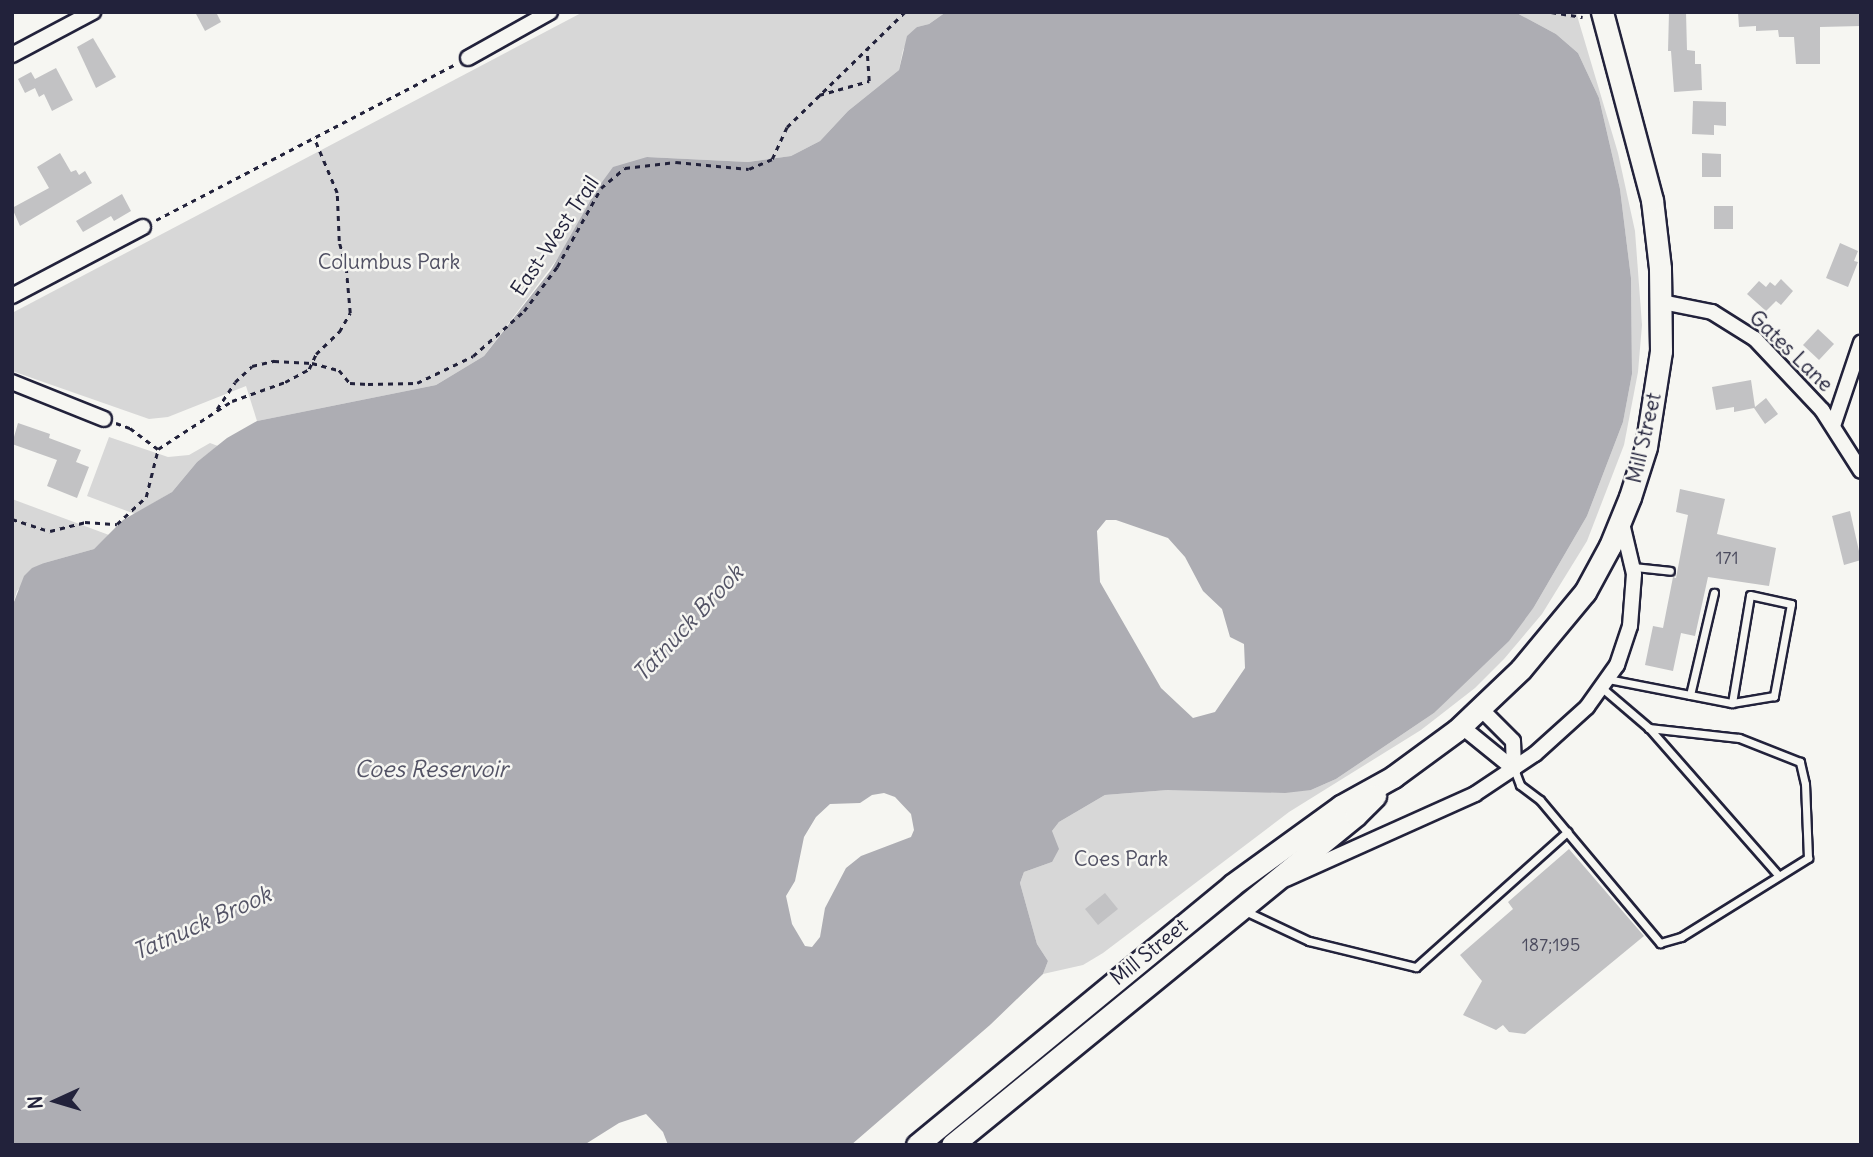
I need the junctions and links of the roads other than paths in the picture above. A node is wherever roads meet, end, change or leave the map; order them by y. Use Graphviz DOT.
graph roads {
  1 [pos="93,12"];
  2 [pos="550,12"];
  3 [pos="1592,15"];
  4 [pos="12,55"];
  5 [pos="468,58"];
  6 [pos="143,226"];
  7 [pos="12,296"];
  8 [pos="1662,302"];
  9 [pos="1861,343"];
  10 [pos="12,382"];
  11 [pos="104,419"];
  12 [pos="1832,426"];
  13 [pos="1861,471"];
  14 [pos="1621,519"];
  15 [pos="1634,567"];
  16 [pos="1670,571"];
  17 [pos="1714,593"];
  18 [pos="1605,683"];
  19 [pos="1690,695"];
  20 [pos="1732,703"];
  21 [pos="1480,708"];
  22 [pos="1461,726"];
  23 [pos="1649,728"];
  24 [pos="1514,769"];
  25 [pos="1393,777"];
  26 [pos="1567,832"];
  27 [pos="1778,876"];
  28 [pos="1260,891"];
  29 [pos="1240,908"];
  30 [pos="917,1145"];
  31 [pos="952,1145"];
  1 -- 4 [label="street"];
  2 -- 5 [label="street"];
  3 -- 8 [label="main road, Mill Street"];
  6 -- 7 [label="street"];
  8 -- 12 [label="street, Gates Lane"];
  8 -- 14 [label="main road, Mill Street"];
  9 -- 12 [label="street"];
  10 -- 11 [label="street"];
  12 -- 13 [label="street, Gates Lane"];
  14 -- 15 [label="street"];
  14 -- 21 [label="main road, Mill Street"];
  15 -- 16 [label="lane"];
  15 -- 18 [label="street"];
  17 -- 19 [label="lane"];
  18 -- 19 [label="lane"];
  18 -- 23 [label="lane"];
  18 -- 24 [label="street"];
  19 -- 20 [label="lane"];
  20 -- 20 [label="lane"];
  21 -- 22 [label="main road, Mill Street"];
  21 -- 24 [label="street"];
  22 -- 24 [label="street"];
  22 -- 25 [label="main road, Mill Street"];
  23 -- 27 [label="lane"];
  23 -- 27 [label="lane"];
  24 -- 26 [label="lane"];
  24 -- 28 [label="street"];
  25 -- 28 [label="main road, Mill Street"];
  25 -- 30 [label="main road, Mill Street"];
  26 -- 27 [label="lane"];
  26 -- 29 [label="lane"];
  28 -- 29 [label="main road, Mill Street"];
  29 -- 31 [label="main road, Mill Street"];
}
